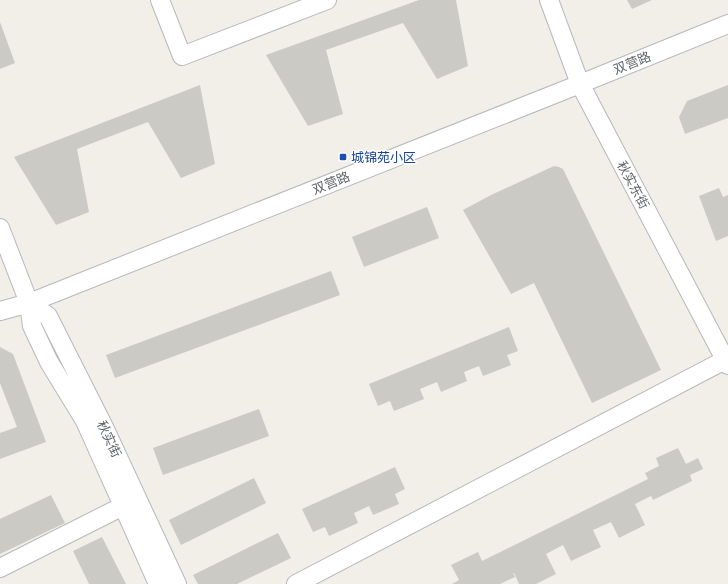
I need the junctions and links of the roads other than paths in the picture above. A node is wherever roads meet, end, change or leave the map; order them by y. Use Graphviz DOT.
graph roads {
  1 [pos="160,0"];
  2 [pos="327,0"];
  3 [pos="549,0"];
  4 [pos="728,24"];
  5 [pos="580,84"];
  6 [pos="0,228"];
  7 [pos="29,303"];
  8 [pos="0,311"];
  9 [pos="58,336"];
  10 [pos="41,344"];
  11 [pos="727,362"];
  12 [pos="130,502"];
  13 [pos="0,568"];
  14 [pos="158,584"];
  15 [pos="177,584"];
  16 [pos="296,584"];
  1 -- 2 [label="street"];
  3 -- 5 [label="street, 秋实东街"];
  4 -- 5 [label="street, 双营路"];
  5 -- 7 [label="street, 双营路"];
  5 -- 11 [label="street, 秋实东街"];
  6 -- 7 [label="street, 秋实街"];
  7 -- 8 [label="street, 双营路"];
  7 -- 9 [label="street, 秋实街"];
  7 -- 10 [label="street, 秋实街"];
  9 -- 10 [label="street"];
  9 -- 12 [label="street, 秋实街"];
  10 -- 12 [label="street, 秋实街"];
  11 -- 16 [label="street"];
  12 -- 13 [label="street"];
  12 -- 14 [label="street, 秋实街"];
  12 -- 15 [label="street, 秋实街"];
}
